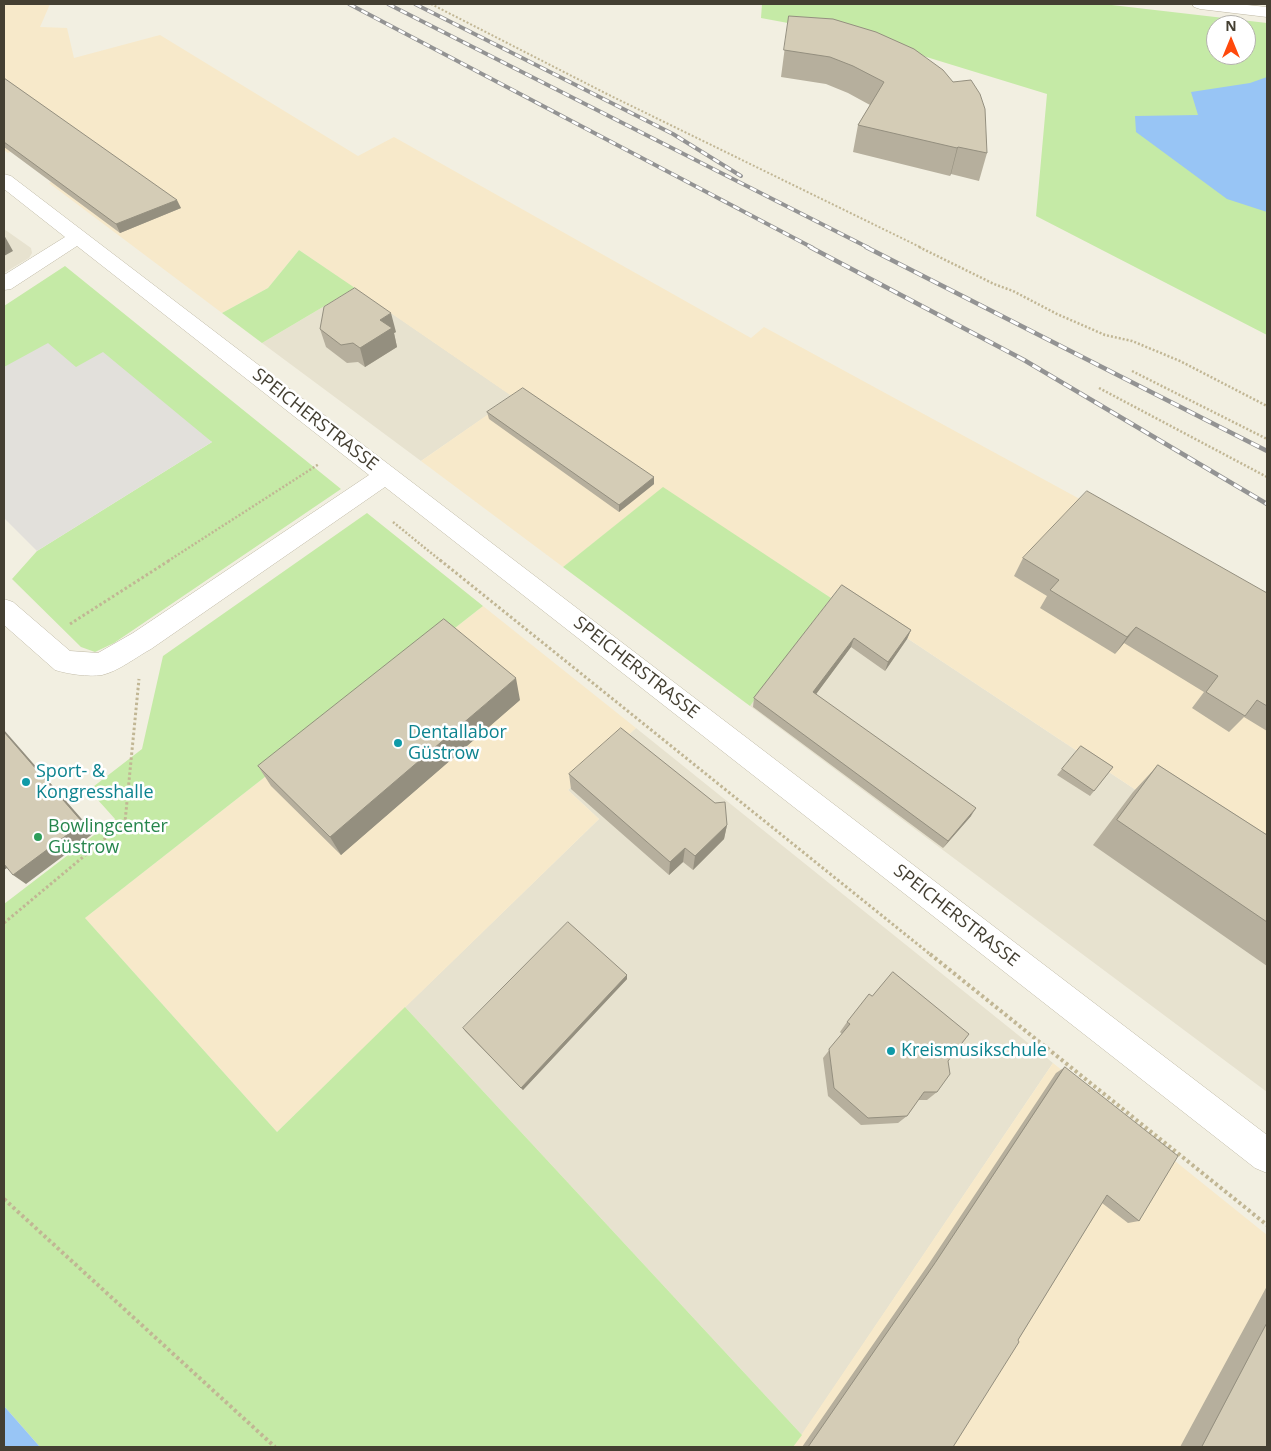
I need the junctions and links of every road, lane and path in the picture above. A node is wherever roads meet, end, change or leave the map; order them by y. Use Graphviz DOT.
graph roads {
  1 [pos="431,4"];
  2 [pos="1200,4"];
  3 [pos="1267,12"];
  4 [pos="4,180"];
  5 [pos="78,237"];
  6 [pos="4,284"];
  7 [pos="1132,371"];
  8 [pos="1099,388"];
  9 [pos="1267,406"];
  10 [pos="1267,439"];
  11 [pos="311,458"];
  12 [pos="319,464"];
  13 [pos="386,476"];
  14 [pos="1267,476"];
  15 [pos="358,494"];
  16 [pos="4,609"];
  17 [pos="142,641"];
  18 [pos="40,643"];
  19 [pos="4,923"];
  20 [pos="1267,1156"];
  21 [pos="4,1199"];
  22 [pos="1267,1225"];
  23 [pos="275,1447"];
  1 -- 9 [label="path"];
  2 -- 3 [label="street"];
  4 -- 5 [label="street, SPEICHERSTRASSE"];
  5 -- 6 [label="street"];
  5 -- 13 [label="street, SPEICHERSTRASSE"];
  7 -- 10 [label="path"];
  8 -- 14 [label="path"];
  11 -- 12 [label="path"];
  12 -- 15 [label="path"];
  12 -- 18 [label="path"];
  13 -- 15 [label="street"];
  13 -- 20 [label="street, SPEICHERSTRASSE"];
  15 -- 17 [label="street"];
  15 -- 22 [label="path"];
  16 -- 18 [label="street"];
  17 -- 18 [label="street"];
  17 -- 19 [label="path"];
  21 -- 23 [label="path"];
}
